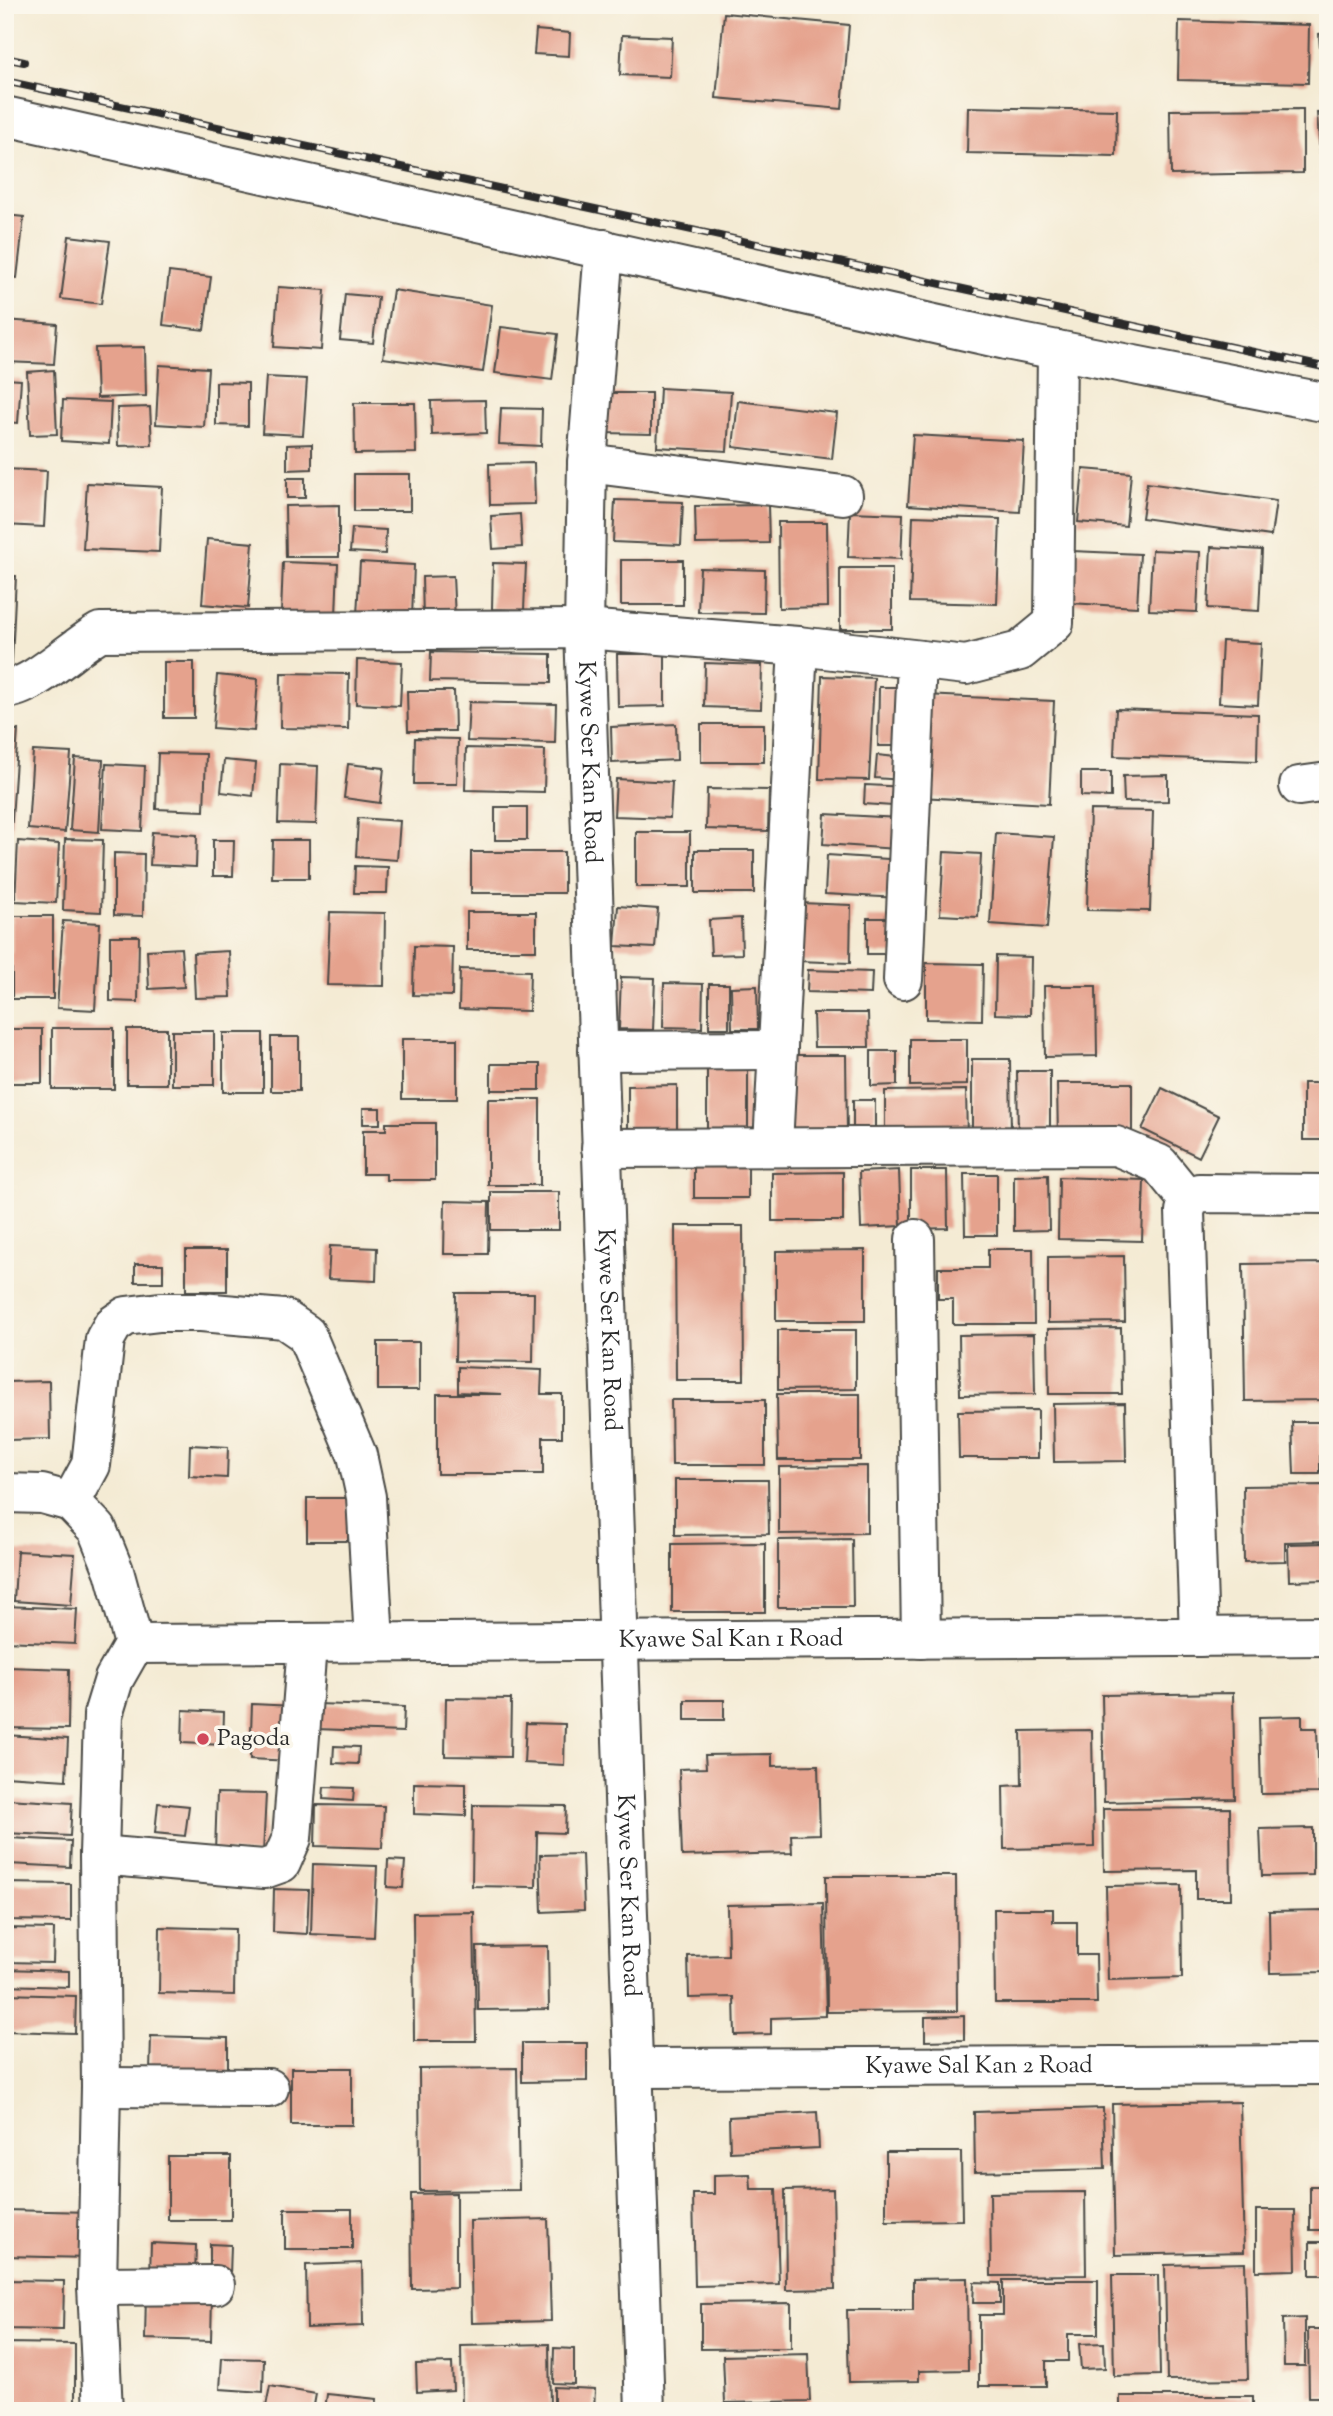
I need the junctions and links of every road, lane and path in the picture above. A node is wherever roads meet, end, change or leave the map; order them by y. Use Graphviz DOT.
graph roads {
  1 [pos="5,116"];
  2 [pos="604,249"];
  3 [pos="1057,350"];
  4 [pos="1328,402"];
  5 [pos="587,463"];
  6 [pos="843,495"];
  7 [pos="584,629"];
  8 [pos="798,646"];
  9 [pos="917,662"];
  10 [pos="5,689"];
  11 [pos="903,979"];
  12 [pos="778,1050"];
  13 [pos="598,1051"];
  14 [pos="773,1146"];
  15 [pos="601,1148"];
  16 [pos="1328,1194"];
  17 [pos="1189,1201"];
  18 [pos="915,1239"];
  19 [pos="5,1493"];
  20 [pos="71,1502"];
  21 [pos="1328,1636"];
  22 [pos="1199,1637"];
  23 [pos="921,1639"];
  24 [pos="618,1640"];
  25 [pos="374,1642"];
  26 [pos="134,1644"];
  27 [pos="307,1645"];
  28 [pos="99,1855"];
  29 [pos="1328,2065"];
  30 [pos="633,2068"];
  31 [pos="101,2087"];
  32 [pos="269,2088"];
  33 [pos="215,2285"];
  34 [pos="97,2286"];
  35 [pos="103,2411"];
  36 [pos="645,2411"];
  1 -- 2 [label="street"];
  2 -- 3 [label="street"];
  2 -- 5 [label="street, Kywe Ser Kan Road"];
  3 -- 4 [label="street"];
  3 -- 9 [label="street"];
  5 -- 6 [label="street"];
  5 -- 7 [label="street, Kywe Ser Kan Road"];
  7 -- 8 [label="street"];
  7 -- 10 [label="street"];
  7 -- 13 [label="street, Kywe Ser Kan Road"];
  8 -- 9 [label="street"];
  8 -- 12 [label="street"];
  9 -- 11 [label="street"];
  12 -- 13 [label="street"];
  12 -- 14 [label="street"];
  13 -- 15 [label="street, Kywe Ser Kan Road"];
  14 -- 15 [label="street"];
  14 -- 17 [label="street"];
  15 -- 24 [label="street, Kywe Ser Kan Road"];
  16 -- 17 [label="street"];
  17 -- 22 [label="street"];
  18 -- 23 [label="street"];
  19 -- 20 [label="street"];
  20 -- 25 [label="street"];
  20 -- 26 [label="street"];
  21 -- 22 [label="street, Kyawe Sal Kan 1 Road"];
  22 -- 23 [label="street, Kyawe Sal Kan 1 Road"];
  23 -- 24 [label="street, Kyawe Sal Kan 1 Road"];
  24 -- 25 [label="street, Kyawe Sal Kan 1 Road"];
  24 -- 30 [label="street, Kywe Ser Kan Road"];
  25 -- 27 [label="street, Kyawe Sal Kan 1 Road"];
  26 -- 27 [label="street, Kyawe Sal Kan 1 Road"];
  26 -- 28 [label="street"];
  27 -- 28 [label="street"];
  28 -- 31 [label="street"];
  29 -- 30 [label="street, Kyawe Sal Kan 2 Road"];
  30 -- 36 [label="street, Kywe Ser Kan Road"];
  31 -- 32 [label="street"];
  31 -- 34 [label="street"];
  33 -- 34 [label="street"];
  34 -- 35 [label="street"];
}
